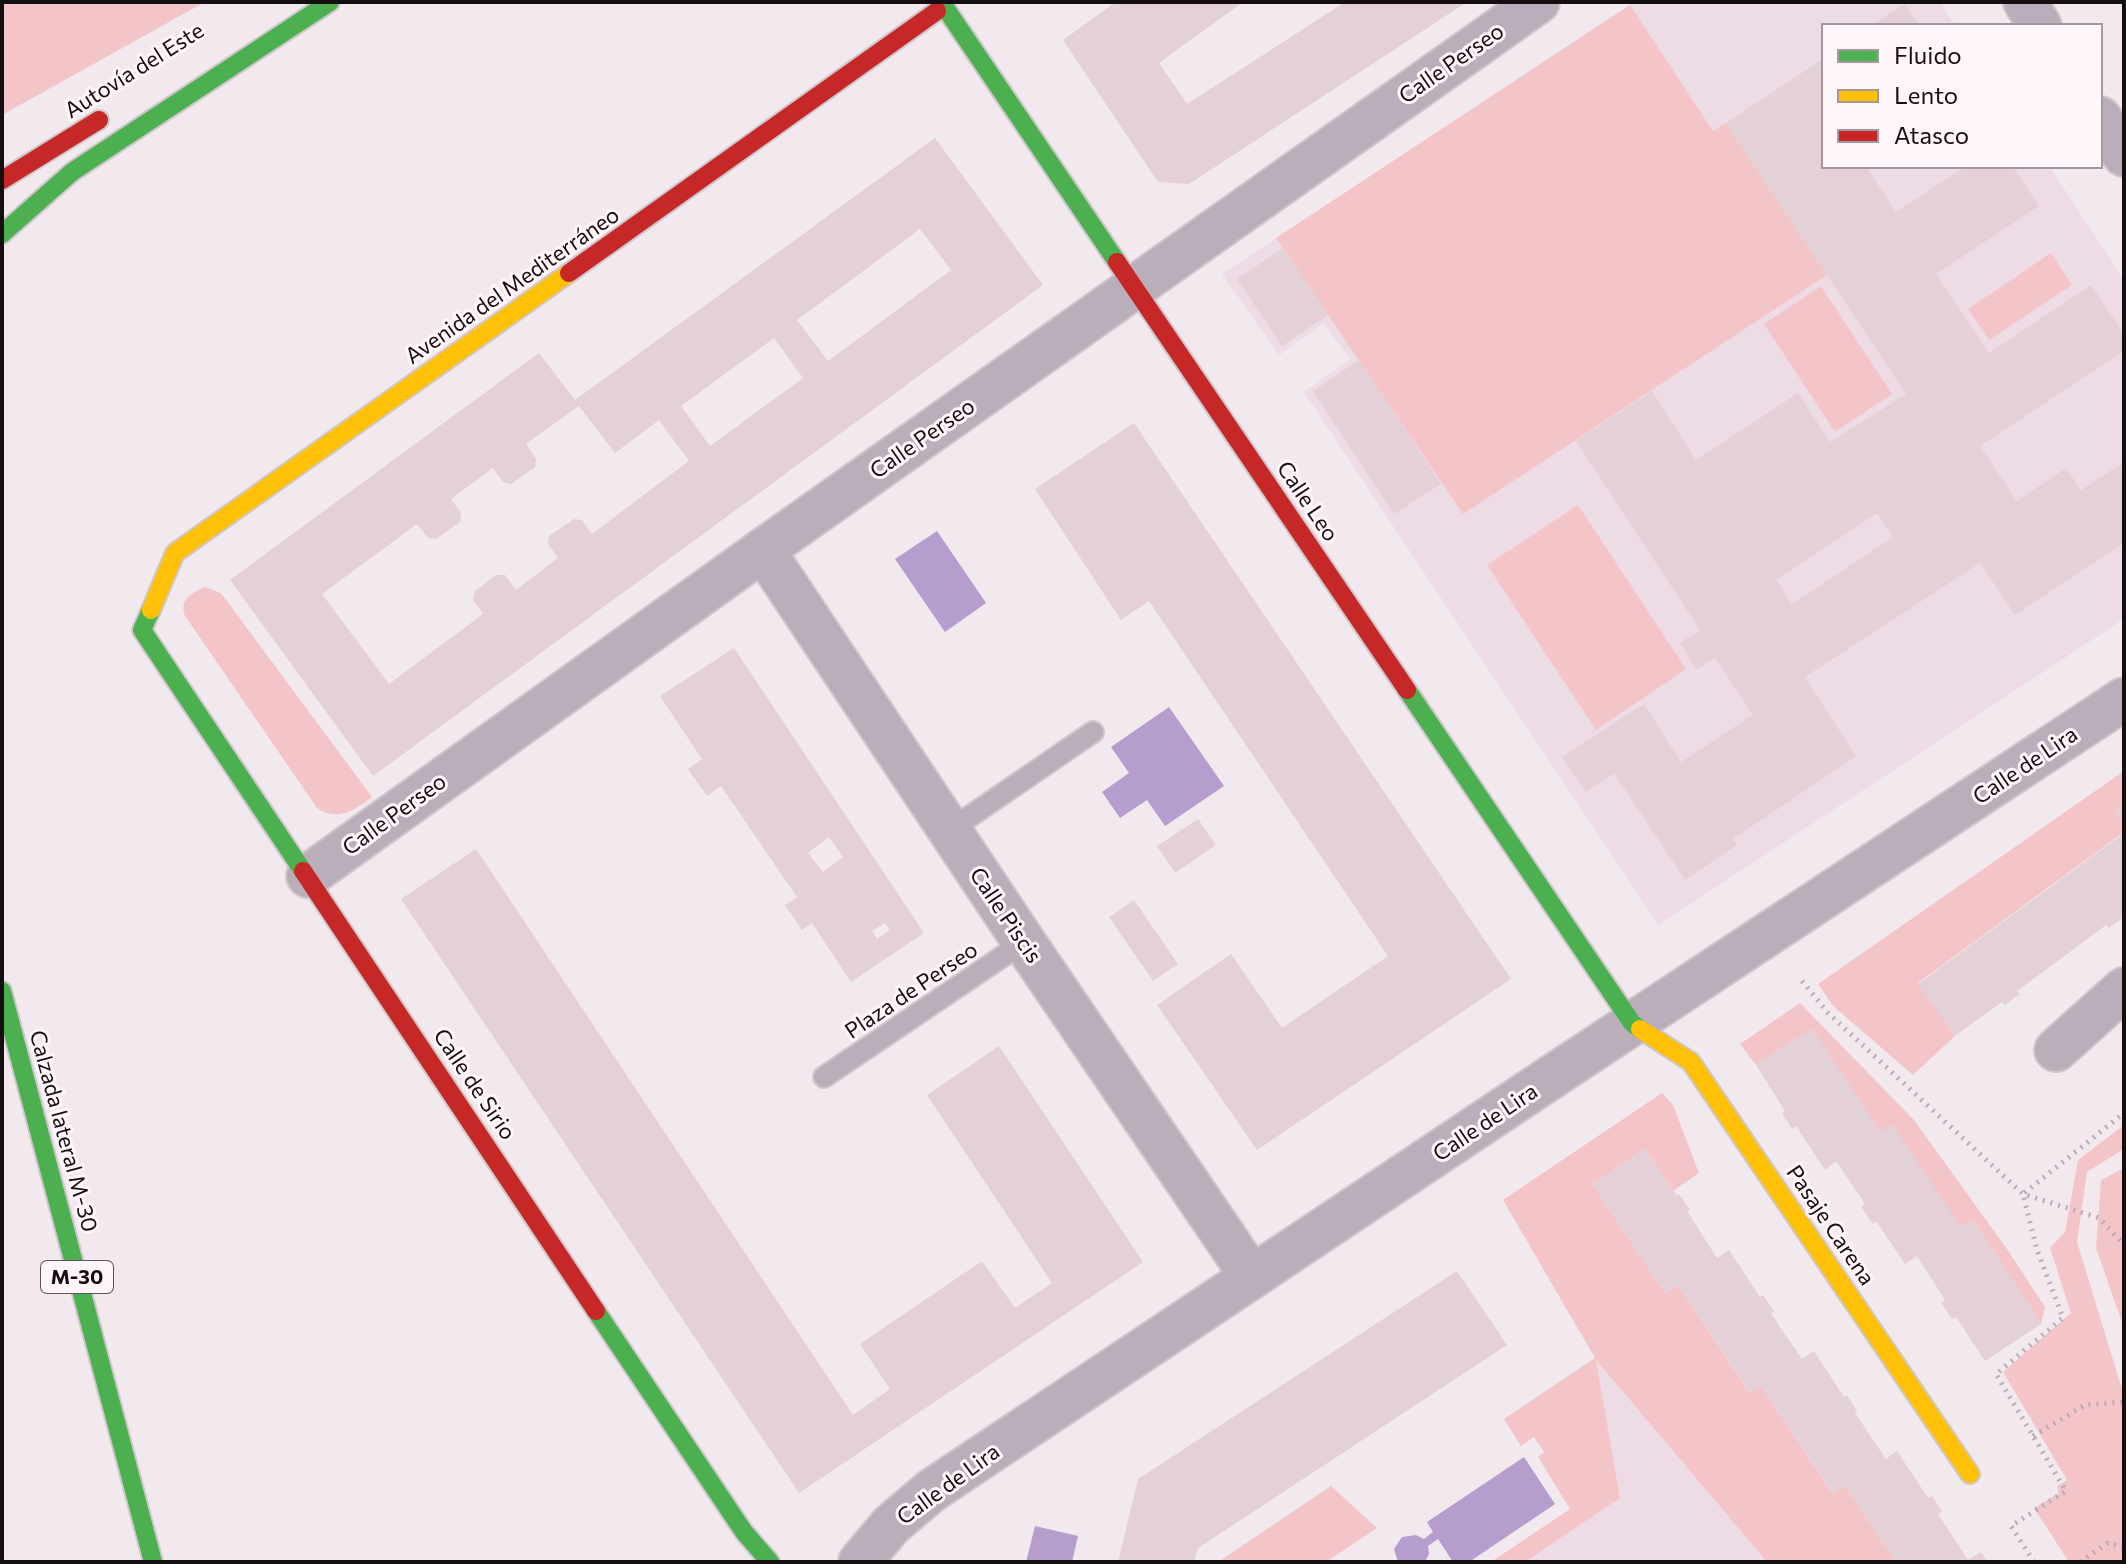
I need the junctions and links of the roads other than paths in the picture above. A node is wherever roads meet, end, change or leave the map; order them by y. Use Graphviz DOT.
graph roads {
  1 [pos="330,2"];
  2 [pos="1538,2"];
  3 [pos="944,6"];
  4 [pos="121,107"];
  5 [pos="2102,121"];
  6 [pos="2124,155"];
  7 [pos="2,180"];
  8 [pos="2,234"];
  9 [pos="1134,288"];
  10 [pos="763,550"];
  11 [pos="142,630"];
  12 [pos="2124,699"];
  13 [pos="1093,732"];
  14 [pos="950,830"];
  15 [pos="308,876"];
  16 [pos="1024,942"];
  17 [pos="2124,989"];
  18 [pos="2,991"];
  19 [pos="1632,1023"];
  20 [pos="2056,1050"];
  21 [pos="824,1077"];
  22 [pos="1252,1277"];
  23 [pos="1970,1474"];
  24 [pos="153,1562"];
  25 [pos="770,1562"];
  26 [pos="860,1562"];
  1 -- 8 [label="main road"];
  2 -- 9 [label="street, Calle Perseo"];
  3 -- 9 [label="main road, Calle Leo"];
  3 -- 11 [label="main road, Avenida del Mediterráneo"];
  4 -- 7 [label="main road, Autovía del Este"];
  5 -- 6 [label="street"];
  9 -- 10 [label="street, Calle Perseo"];
  9 -- 19 [label="main road, Calle Leo"];
  10 -- 14 [label="street, Calle Piscis"];
  10 -- 15 [label="street, Calle Perseo"];
  11 -- 15 [label="main road, Calle de Sirio"];
  12 -- 19 [label="street, Calle de Lira"];
  13 -- 14 [label="lane"];
  14 -- 16 [label="street, Calle Piscis"];
  15 -- 25 [label="main road, Calle de Sirio"];
  16 -- 21 [label="lane, Plaza de Perseo"];
  16 -- 22 [label="street, Calle Piscis"];
  17 -- 20 [label="street"];
  18 -- 24 [label="main road, Calzada lateral M-30 / M-30"];
  19 -- 22 [label="street, Calle de Lira"];
  19 -- 23 [label="main road, Pasaje Carena"];
  22 -- 26 [label="street, Calle de Lira"];
}
